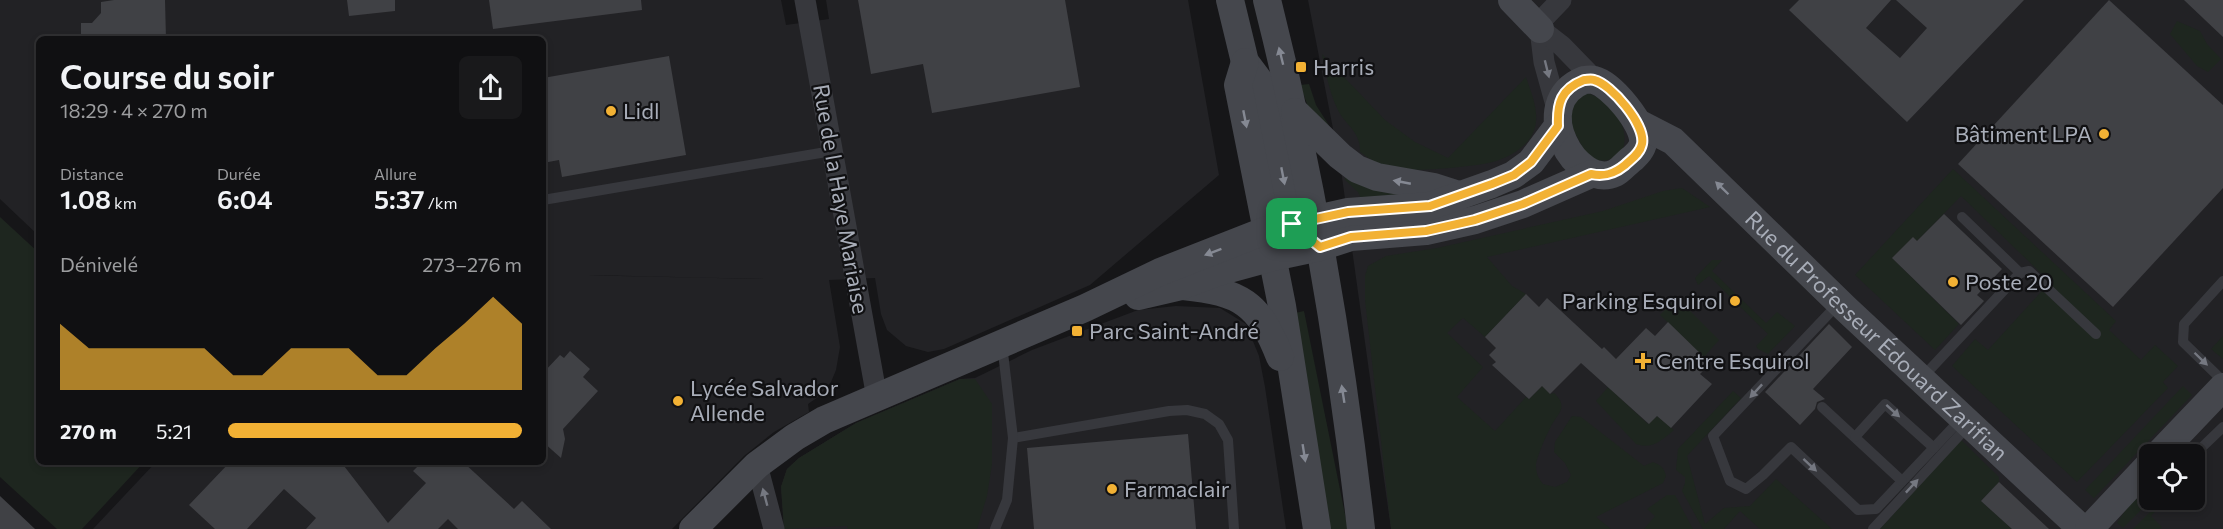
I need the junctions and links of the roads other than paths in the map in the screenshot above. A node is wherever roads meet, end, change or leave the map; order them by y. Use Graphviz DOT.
graph roads {
  1 [pos="805,0"];
  2 [pos="1230,0"];
  3 [pos="1267,0"];
  4 [pos="1512,0"];
  5 [pos="1561,0"];
  6 [pos="1539,27"];
  7 [pos="1595,80"];
  8 [pos="1295,112"];
  9 [pos="1558,118"];
  10 [pos="1638,123"];
  11 [pos="832,151"];
  12 [pos="1591,174"];
  13 [pos="1459,195"];
  14 [pos="546,199"];
  15 [pos="1962,217"];
  16 [pos="1293,235"];
  17 [pos="2020,273"];
  18 [pos="2223,281"];
  19 [pos="1181,286"];
  20 [pos="1832,295"];
  21 [pos="1085,308"];
  22 [pos="2096,334"];
  23 [pos="1002,344"];
  24 [pos="1921,379"];
  25 [pos="2223,381"];
  26 [pos="2223,387"];
  27 [pos="1295,396"];
  28 [pos="876,398"];
  29 [pos="1822,407"];
  30 [pos="1966,421"];
  31 [pos="2223,427"];
  32 [pos="1855,437"];
  33 [pos="1013,438"];
  34 [pos="2169,444"];
  35 [pos="2205,444"];
  36 [pos="1934,448"];
  37 [pos="757,465"];
  38 [pos="2139,477"];
  39 [pos="1902,482"];
  40 [pos="697,528"];
  41 [pos="774,529"];
  42 [pos="995,529"];
  43 [pos="1234,529"];
  44 [pos="1317,529"];
  45 [pos="1361,529"];
  46 [pos="1873,529"];
  47 [pos="2082,529"];
  48 [pos="2089,529"];
  1 -- 11 [label="street, Rue de la Haye Mariaise"];
  2 -- 16 [label="street, one-way"];
  8 -- 3 [label="street, one-way"];
  4 -- 6 [label="street"];
  5 -- 6 [label="street"];
  6 -- 7 [label="street"];
  6 -- 9 [label="street, one-way"];
  7 -- 9 [label="street"];
  7 -- 10 [label="street"];
  13 -- 8 [label="street, one-way"];
  16 -- 8 [label="street, one-way"];
  9 -- 12 [label="street"];
  9 -- 13 [label="street"];
  10 -- 12 [label="street"];
  20 -- 10 [label="street, Rue du Professeur Édouard Zarifian, one-way"];
  11 -- 14 [label="lane"];
  11 -- 28 [label="street, Rue de la Haye Mariaise"];
  12 -- 16 [label="street"];
  13 -- 16 [label="street"];
  15 -- 17 [label="lane"];
  16 -- 19 [label="street"];
  16 -- 21 [label="street, one-way"];
  16 -- 27 [label="street"];
  45 -- 16 [label="street, one-way"];
  17 -- 22 [label="lane"];
  17 -- 24 [label="lane"];
  18 -- 25 [label="lane, one-way"];
  19 -- 21 [label="street"];
  19 -- 27 [label="street"];
  20 -- 24 [label="street, Rue du Professeur Édouard Zarifian"];
  20 -- 39 [label="lane, one-way"];
  21 -- 23 [label="street"];
  23 -- 28 [label="street"];
  23 -- 33 [label="lane"];
  24 -- 30 [label="street, Rue du Professeur Édouard Zarifian"];
  26 -- 34 [label="street"];
  27 -- 44 [label="street, one-way"];
  28 -- 37 [label="street"];
  29 -- 32 [label="lane"];
  30 -- 36 [label="lane"];
  46 -- 30 [label="lane, one-way"];
  30 -- 47 [label="street, Rue du Professeur Édouard Zarifian"];
  31 -- 35 [label="lane"];
  32 -- 36 [label="lane, one-way"];
  32 -- 39 [label="lane"];
  33 -- 42 [label="lane"];
  33 -- 43 [label="lane"];
  36 -- 39 [label="lane"];
  37 -- 40 [label="street"];
  41 -- 37 [label="street, one-way"];
  38 -- 48 [label="street"];
}
